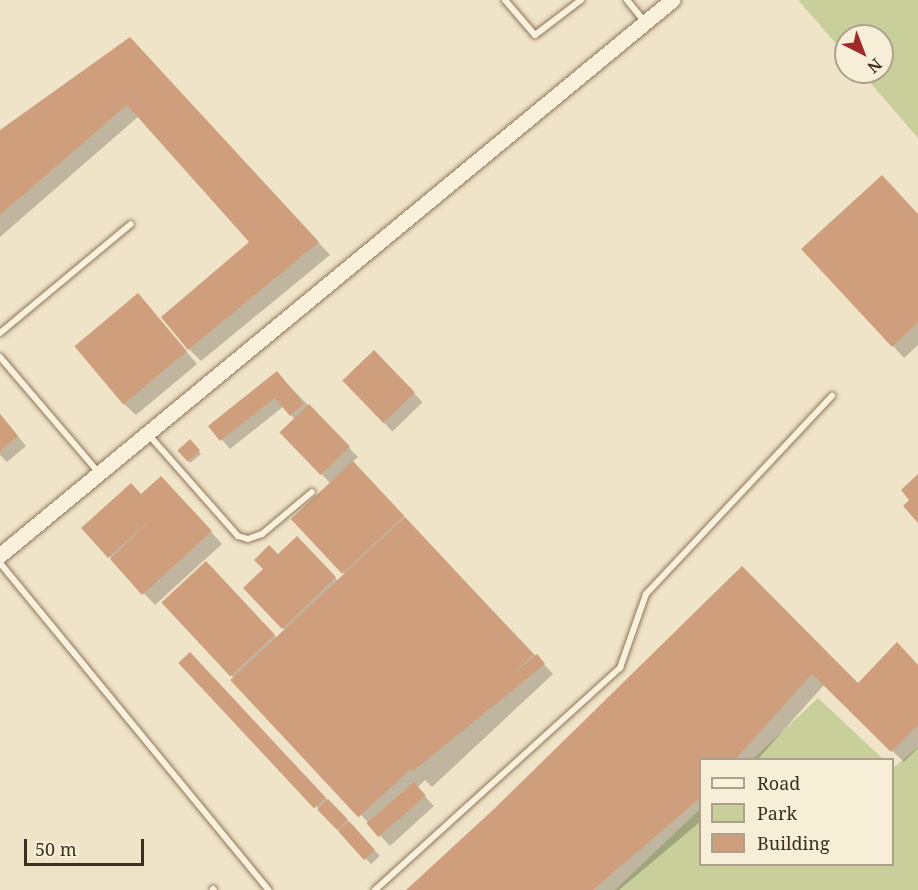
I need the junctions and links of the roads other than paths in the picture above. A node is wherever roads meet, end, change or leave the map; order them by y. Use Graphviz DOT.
graph roads {
  1 [pos="505,0"];
  2 [pos="580,0"];
  3 [pos="627,0"];
  4 [pos="672,0"];
  5 [pos="645,22"];
  6 [pos="130,224"];
  7 [pos="0,333"];
  8 [pos="0,357"];
  9 [pos="832,396"];
  10 [pos="148,433"];
  11 [pos="99,473"];
  12 [pos="312,492"];
  13 [pos="0,555"];
  14 [pos="0,563"];
  15 [pos="269,890"];
  16 [pos="375,890"];
  1 -- 2 [label="lane"];
  3 -- 5 [label="lane"];
  4 -- 5 [label="street"];
  5 -- 10 [label="street"];
  6 -- 7 [label="lane"];
  8 -- 11 [label="lane"];
  9 -- 16 [label="lane"];
  10 -- 11 [label="street"];
  10 -- 12 [label="lane"];
  11 -- 13 [label="street"];
  14 -- 15 [label="lane"];
}
